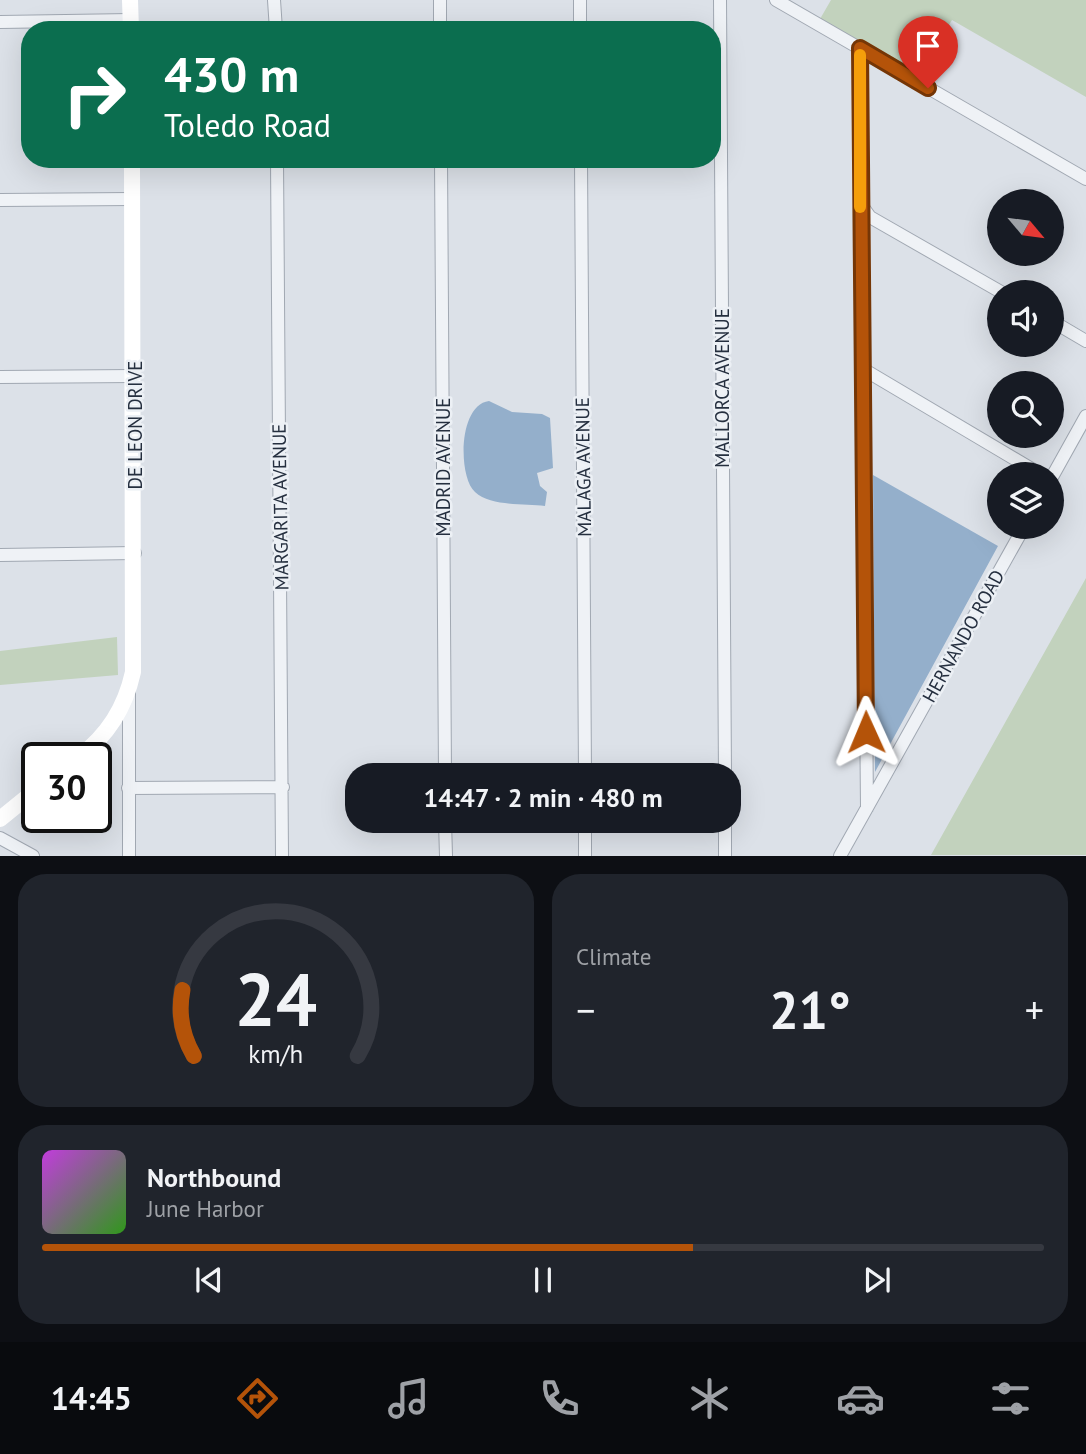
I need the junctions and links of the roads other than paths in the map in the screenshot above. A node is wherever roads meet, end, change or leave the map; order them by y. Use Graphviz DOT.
graph roads {
  1 [pos="130,0"];
  2 [pos="274,0"];
  3 [pos="440,0"];
  4 [pos="580,0"];
  5 [pos="720,0"];
  6 [pos="776,0"];
  7 [pos="131,21"];
  8 [pos="275,21"];
  9 [pos="440,21"];
  10 [pos="580,21"];
  11 [pos="720,21"];
  12 [pos="0,22"];
  13 [pos="21,22"];
  14 [pos="860,48"];
  15 [pos="132,168"];
  16 [pos="277,168"];
  17 [pos="441,168"];
  18 [pos="581,168"];
  19 [pos="721,168"];
  20 [pos="1086,179"];
  21 [pos="0,200"];
  22 [pos="132,200"];
  23 [pos="860,202"];
  24 [pos="987,284"];
  25 [pos="1064,328"];
  26 [pos="1086,341"];
  27 [pos="863,369"];
  28 [pos="134,376"];
  29 [pos="0,377"];
  30 [pos="1086,416"];
  31 [pos="1020,462"];
  32 [pos="1060,462"];
  33 [pos="1017,539"];
  34 [pos="135,553"];
  35 [pos="0,555"];
  36 [pos="129,690"];
  37 [pos="95,742"];
  38 [pos="445,763"];
  39 [pos="585,763"];
  40 [pos="724,763"];
  41 [pos="283,787"];
  42 [pos="128,788"];
  43 [pos="21,802"];
  44 [pos="867,808"];
  45 [pos="0,819"];
  46 [pos="445,833"];
  47 [pos="585,833"];
  48 [pos="725,833"];
  49 [pos="0,838"];
  50 [pos="33,856"];
  51 [pos="129,856"];
  52 [pos="282,856"];
  53 [pos="446,856"];
  54 [pos="585,856"];
  55 [pos="725,856"];
  56 [pos="840,856"];
  1 -- 7 [label="street"];
  2 -- 8 [label="street"];
  3 -- 9 [label="street"];
  4 -- 10 [label="street"];
  5 -- 11 [label="street, MALLORCA AVENUE"];
  6 -- 14 [label="street"];
  12 -- 13 [label="street"];
  14 -- 20 [label="street"];
  14 -- 23 [label="street"];
  15 -- 22 [label="street, DE LEON DRIVE"];
  16 -- 41 [label="street, MARGARITA AVENUE"];
  17 -- 38 [label="street, MADRID AVENUE"];
  18 -- 39 [label="street, MALAGA AVENUE"];
  19 -- 40 [label="street, MALLORCA AVENUE"];
  21 -- 22 [label="street"];
  22 -- 28 [label="street, DE LEON DRIVE"];
  23 -- 24 [label="street"];
  23 -- 27 [label="street"];
  25 -- 26 [label="street"];
  27 -- 31 [label="street"];
  27 -- 44 [label="street"];
  28 -- 29 [label="street"];
  28 -- 34 [label="street, DE LEON DRIVE"];
  30 -- 32 [label="street"];
  33 -- 44 [label="street, HERNANDO ROAD"];
  34 -- 35 [label="street"];
  34 -- 36 [label="street, DE LEON DRIVE"];
  36 -- 37 [label="street, DE LEON DRIVE"];
  36 -- 42 [label="street, DE LEON DRIVE"];
  41 -- 42 [label="street"];
  41 -- 52 [label="street, MARGARITA AVENUE"];
  42 -- 51 [label="street, DE LEON DRIVE"];
  43 -- 45 [label="street"];
  44 -- 56 [label="street, HERNANDO ROAD"];
  46 -- 53 [label="street"];
  47 -- 54 [label="street"];
  48 -- 55 [label="street"];
  49 -- 50 [label="street"];
}
